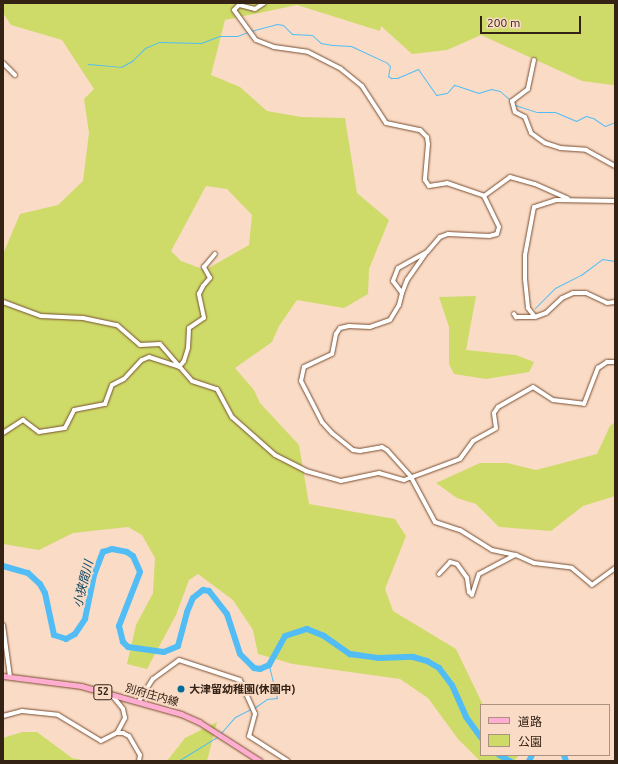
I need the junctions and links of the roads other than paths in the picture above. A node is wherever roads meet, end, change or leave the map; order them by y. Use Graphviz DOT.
graph roads {
  1 [pos="264,3"];
  2 [pos="534,60"];
  3 [pos="3,63"];
  4 [pos="15,75"];
  5 [pos="615,166"];
  6 [pos="484,196"];
  7 [pos="570,200"];
  8 [pos="615,201"];
  9 [pos="427,252"];
  10 [pos="215,254"];
  11 [pos="402,293"];
  12 [pos="3,302"];
  13 [pos="615,302"];
  14 [pos="514,314"];
  15 [pos="535,317"];
  16 [pos="615,362"];
  17 [pos="179,367"];
  18 [pos="3,433"];
  19 [pos="411,477"];
  20 [pos="516,555"];
  21 [pos="615,568"];
  22 [pos="439,574"];
  23 [pos="3,625"];
  24 [pos="3,676"];
  25 [pos="10,677"];
  26 [pos="111,694"];
  27 [pos="139,701"];
  28 [pos="3,716"];
  29 [pos="117,733"];
  30 [pos="138,761"];
  31 [pos="260,761"];
  32 [pos="288,761"];
  1 -- 6 [label="street"];
  2 -- 5 [label="street"];
  3 -- 4 [label="street"];
  6 -- 7 [label="street"];
  6 -- 9 [label="street"];
  7 -- 8 [label="street"];
  7 -- 15 [label="street"];
  9 -- 11 [label="street"];
  9 -- 11 [label="street"];
  10 -- 17 [label="street"];
  11 -- 19 [label="street"];
  12 -- 17 [label="street"];
  13 -- 15 [label="street"];
  14 -- 15 [label="street"];
  16 -- 19 [label="street"];
  17 -- 18 [label="street"];
  17 -- 19 [label="street"];
  19 -- 20 [label="street"];
  20 -- 21 [label="street"];
  20 -- 22 [label="street"];
  23 -- 25 [label="street"];
  24 -- 25 [label="main road, 別府庄内線 / 52"];
  25 -- 26 [label="main road, 別府庄内線 / 52"];
  26 -- 27 [label="main road, 別府庄内線 / 52"];
  26 -- 29 [label="street"];
  27 -- 31 [label="main road, 別府庄内線 / 52"];
  27 -- 32 [label="street"];
  28 -- 29 [label="street"];
  29 -- 30 [label="street"];
}
